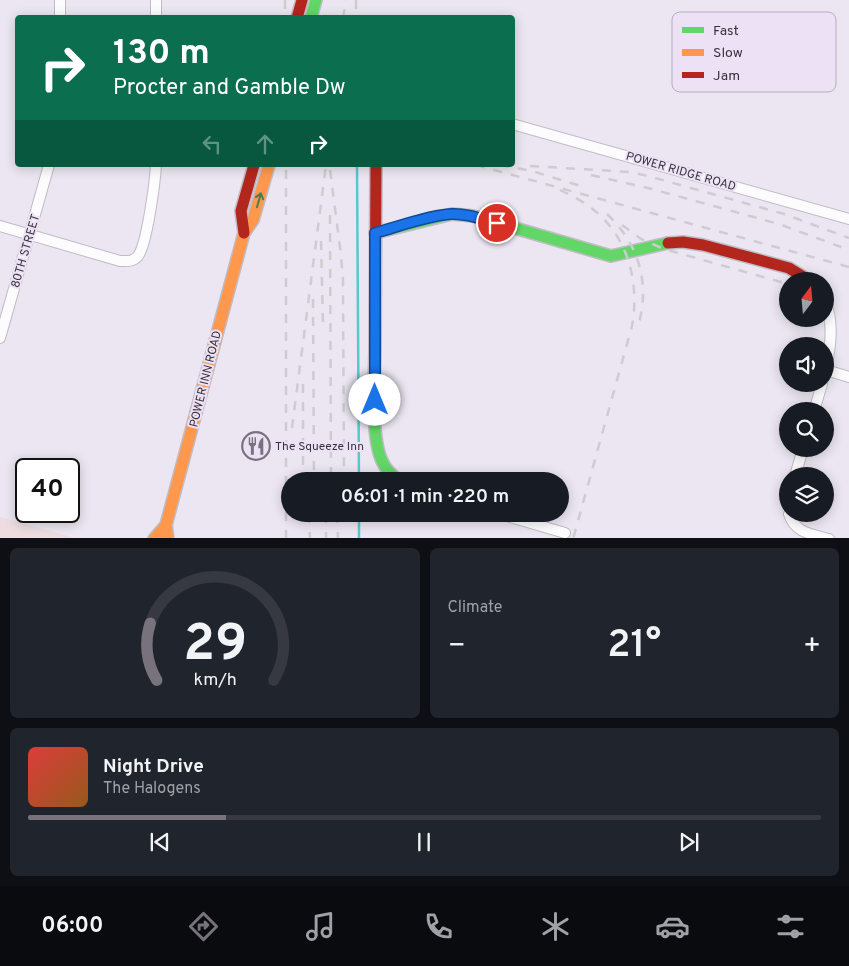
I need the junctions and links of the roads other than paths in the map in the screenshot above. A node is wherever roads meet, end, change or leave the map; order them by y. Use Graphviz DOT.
graph roads {
  1 [pos="60,0"];
  2 [pos="156,0"];
  3 [pos="302,0"];
  4 [pos="316,0"];
  5 [pos="60,15"];
  6 [pos="156,15"];
  7 [pos="298,15"];
  8 [pos="312,15"];
  9 [pos="515,125"];
  10 [pos="48,167"];
  11 [pos="156,167"];
  12 [pos="253,167"];
  13 [pos="268,167"];
  14 [pos="376,167"];
  15 [pos="849,219"];
  16 [pos="0,226"];
  17 [pos="244,233"];
  18 [pos="375,233"];
  19 [pos="30,234"];
  20 [pos="796,272"];
  21 [pos="0,338"];
  22 [pos="834,373"];
  23 [pos="849,377"];
  24 [pos="389,472"];
  25 [pos="527,522"];
  26 [pos="792,522"];
  27 [pos="166,525"];
  28 [pos="564,533"];
  29 [pos="154,538"];
  30 [pos="168,538"];
  31 [pos="829,538"];
  1 -- 5 [label="street"];
  2 -- 6 [label="street"];
  3 -- 7 [label="street"];
  4 -- 8 [label="street"];
  9 -- 15 [label="street, POWER RIDGE ROAD"];
  10 -- 19 [label="street, 80TH STREET"];
  11 -- 19 [label="street"];
  12 -- 17 [label="street, POWER INN ROAD"];
  17 -- 13 [label="street, POWER INN ROAD, one-way"];
  14 -- 18 [label="street"];
  16 -- 19 [label="street"];
  17 -- 27 [label="street, POWER INN ROAD"];
  18 -- 20 [label="street"];
  18 -- 24 [label="street"];
  19 -- 21 [label="street, 80TH STREET"];
  22 -- 23 [label="street"];
  25 -- 28 [label="street"];
  26 -- 31 [label="street"];
  27 -- 29 [label="street, POWER INN ROAD"];
  27 -- 30 [label="street, POWER INN ROAD"];
}
